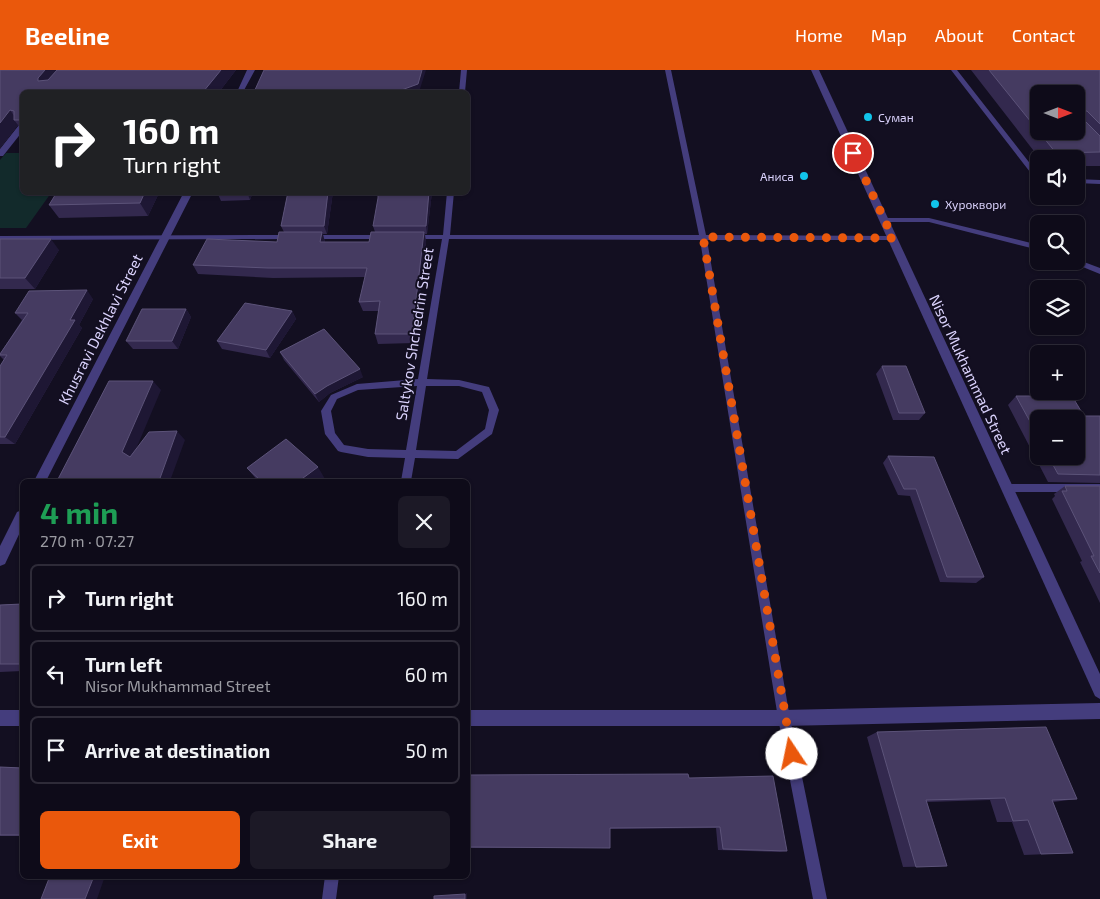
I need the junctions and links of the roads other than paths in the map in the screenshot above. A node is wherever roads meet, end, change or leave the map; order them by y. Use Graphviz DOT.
graph roads {
  1 [pos="251,70"];
  2 [pos="464,70"];
  3 [pos="668,70"];
  4 [pos="814,70"];
  5 [pos="954,70"];
  6 [pos="241,90"];
  7 [pos="462,90"];
  8 [pos="20,129"];
  9 [pos="1,153"];
  10 [pos="1030,168"];
  11 [pos="1085,182"];
  12 [pos="1100,182"];
  13 [pos="188,195"];
  14 [pos="451,195"];
  15 [pos="884,220"];
  16 [pos="388,237"];
  17 [pos="408,237"];
  18 [pos="446,237"];
  19 [pos="703,237"];
  20 [pos="0,238"];
  21 [pos="166,238"];
  22 [pos="893,238"];
  23 [pos="1030,246"];
  24 [pos="1085,265"];
  25 [pos="1100,271"];
  26 [pos="422,382"];
  27 [pos="410,454"];
  28 [pos="41,479"];
  29 [pos="406,479"];
  30 [pos="1008,488"];
  31 [pos="1100,488"];
  32 [pos="20,520"];
  33 [pos="0,560"];
  34 [pos="1100,691"];
  35 [pos="1100,711"];
  36 [pos="0,718"];
  37 [pos="20,718"];
  38 [pos="470,718"];
  39 [pos="784,718"];
  40 [pos="332,879"];
  41 [pos="329,899"];
  42 [pos="820,899"];
  1 -- 6 [label="street"];
  2 -- 7 [label="lane"];
  3 -- 19 [label="lane"];
  4 -- 15 [label="street, Nisor Mukhammad Street"];
  5 -- 10 [label="lane"];
  8 -- 9 [label="street"];
  11 -- 12 [label="lane"];
  13 -- 21 [label="street, Khusravi Dekhlavi Street"];
  14 -- 18 [label="lane, Saltykov Shchedrin Street"];
  15 -- 22 [label="street, Nisor Mukhammad Street"];
  15 -- 23 [label="lane"];
  16 -- 21 [label="lane"];
  17 -- 18 [label="lane"];
  18 -- 19 [label="lane"];
  18 -- 26 [label="lane, Saltykov Shchedrin Street"];
  19 -- 22 [label="lane"];
  19 -- 39 [label="lane"];
  20 -- 21 [label="lane"];
  21 -- 28 [label="street, Khusravi Dekhlavi Street"];
  22 -- 30 [label="street, Nisor Mukhammad Street"];
  24 -- 25 [label="lane"];
  26 -- 27 [label="lane, Saltykov Shchedrin Street"];
  26 -- 27 [label="lane"];
  26 -- 27 [label="lane"];
  27 -- 29 [label="lane, Saltykov Shchedrin Street"];
  30 -- 31 [label="lane"];
  30 -- 34 [label="street, Nisor Mukhammad Street"];
  32 -- 33 [label="street"];
  35 -- 39 [label="street"];
  36 -- 37 [label="street"];
  38 -- 39 [label="street"];
  39 -- 42 [label="lane"];
  40 -- 41 [label="lane"];
}
